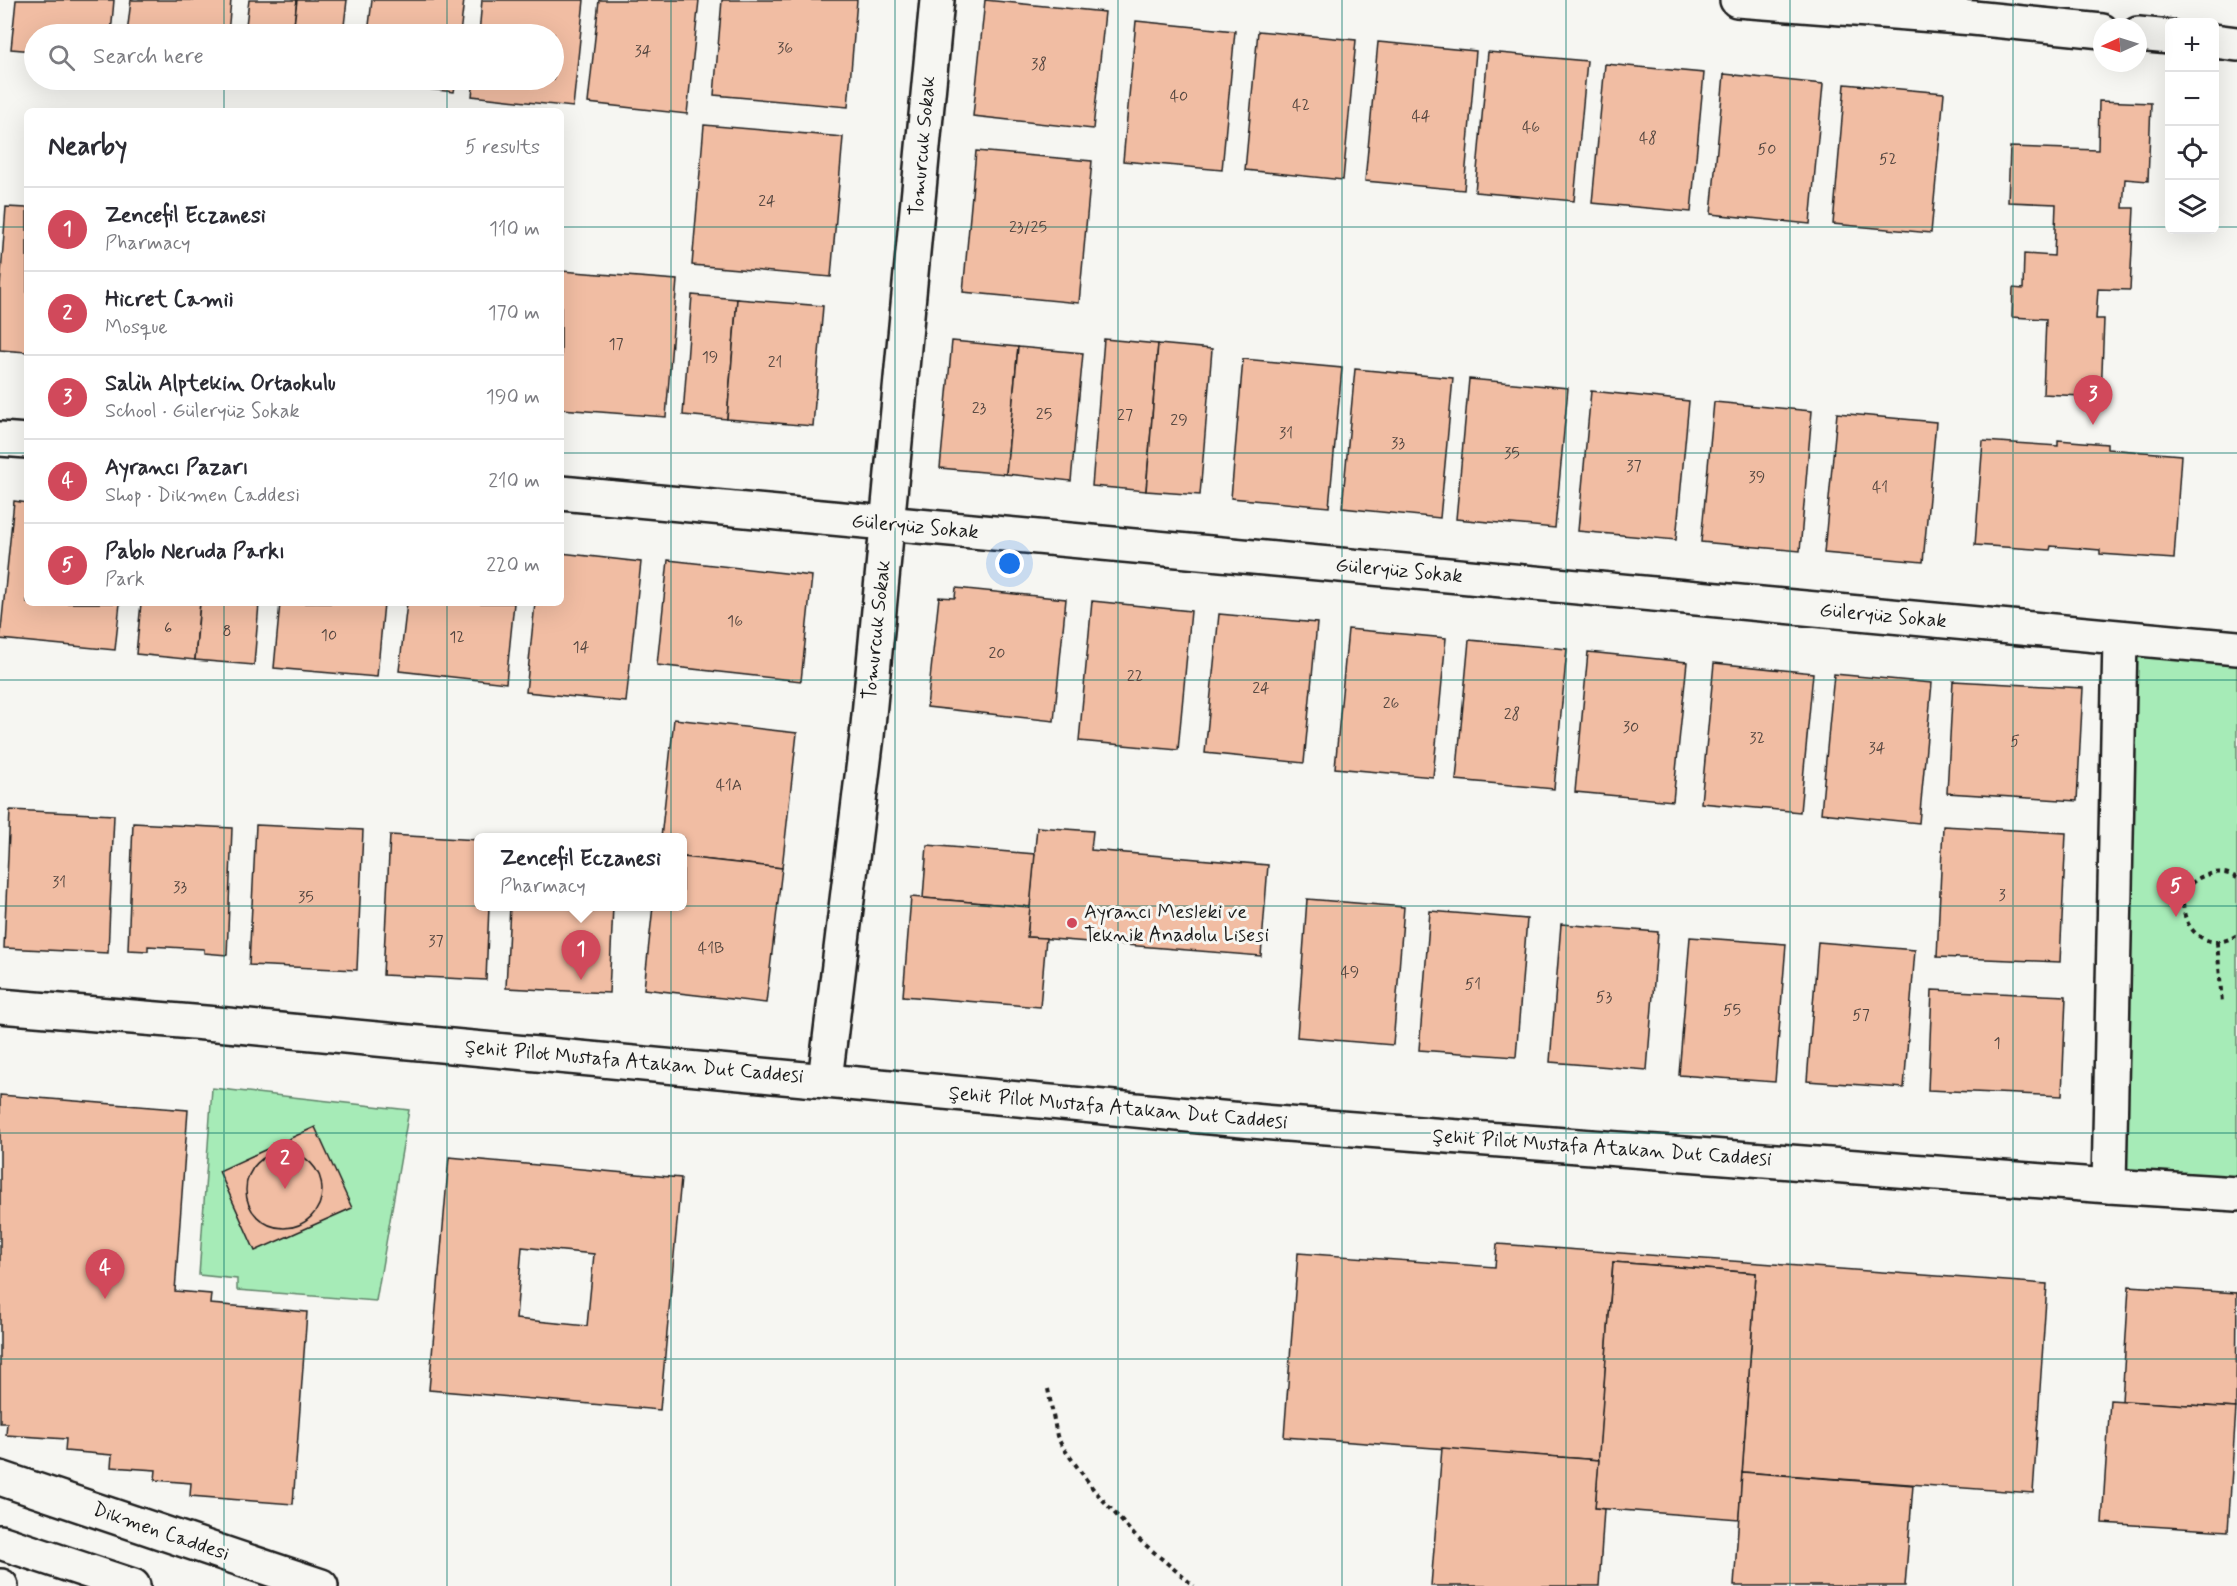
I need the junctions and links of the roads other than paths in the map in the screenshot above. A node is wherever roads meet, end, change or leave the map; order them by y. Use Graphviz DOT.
graph roads {
  1 [pos="937,0"];
  2 [pos="1737,0"];
  3 [pos="2093,29"];
  4 [pos="2147,35"];
  5 [pos="2165,37"];
  6 [pos="2219,42"];
  7 [pos="2237,44"];
  8 [pos="0,439"];
  9 [pos="24,441"];
  10 [pos="564,493"];
  11 [pos="888,525"];
  12 [pos="2120,638"];
  13 [pos="2237,648"];
  14 [pos="0,1006"];
  15 [pos="825,1080"];
  16 [pos="2109,1186"];
  17 [pos="2237,1194"];
  18 [pos="0,1478"];
  19 [pos="0,1542"];
  20 [pos="133,1586"];
  21 [pos="321,1586"];
  1 -- 11 [label="street, Tomurcuk Sokak"];
  2 -- 3 [label="street"];
  4 -- 5 [label="street"];
  6 -- 7 [label="street"];
  8 -- 9 [label="street"];
  10 -- 11 [label="street, Güleryüz Sokak"];
  11 -- 12 [label="street, Güleryüz Sokak"];
  11 -- 15 [label="street, Tomurcuk Sokak"];
  12 -- 13 [label="street, Güleryüz Sokak"];
  12 -- 16 [label="street"];
  14 -- 15 [label="street, Şehit Pilot Mustafa Atakan Dut Caddesi"];
  15 -- 16 [label="street, Şehit Pilot Mustafa Atakan Dut Caddesi"];
  16 -- 17 [label="street, Şehit Pilot Mustafa Atakan Dut Caddesi"];
  18 -- 21 [label="street, Dikmen Caddesi"];
  19 -- 20 [label="street"];
}
